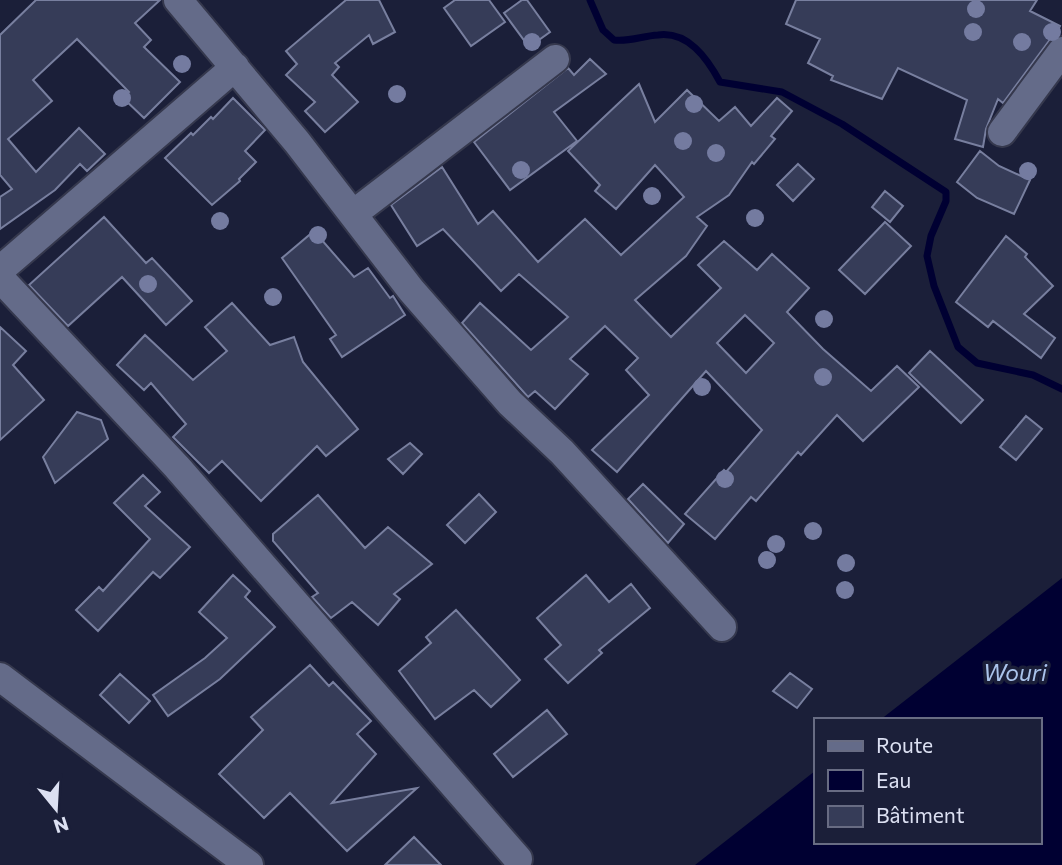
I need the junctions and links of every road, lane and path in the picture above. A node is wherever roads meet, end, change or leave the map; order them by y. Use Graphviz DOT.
graph roads {
  1 [pos="178,0"];
  2 [pos="1062,51"];
  3 [pos="555,59"];
  4 [pos="236,67"];
  5 [pos="1002,132"];
  6 [pos="353,214"];
  7 [pos="0,270"];
  8 [pos="0,278"];
  9 [pos="722,627"];
  10 [pos="0,677"];
  11 [pos="519,859"];
  12 [pos="249,865"];
  1 -- 4 [label="street"];
  2 -- 5 [label="street"];
  3 -- 6 [label="street"];
  4 -- 6 [label="street"];
  4 -- 7 [label="street"];
  6 -- 9 [label="street"];
  8 -- 11 [label="street"];
  10 -- 12 [label="street"];
}
